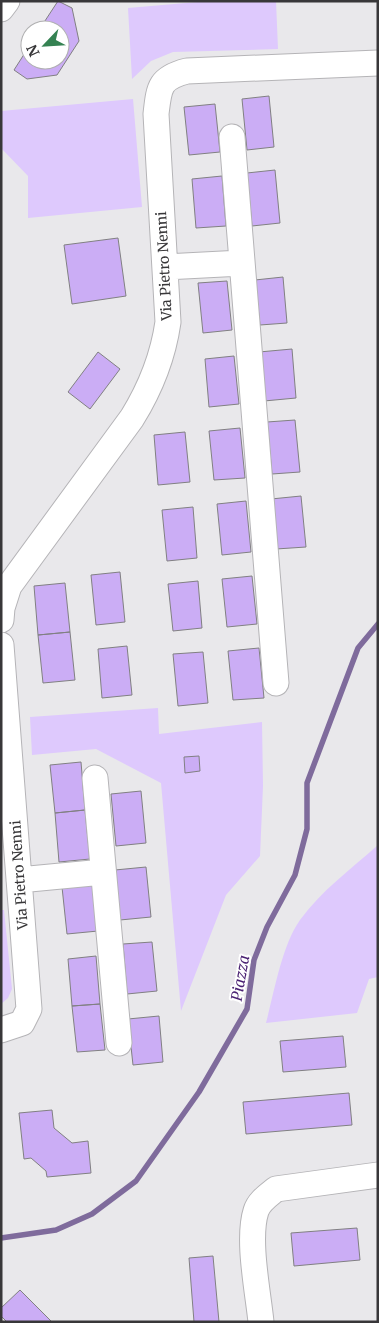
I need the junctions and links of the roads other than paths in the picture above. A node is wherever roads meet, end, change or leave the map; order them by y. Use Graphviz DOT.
graph roads {
  1 [pos="7,1"];
  2 [pos="1,9"];
  3 [pos="378,63"];
  4 [pos="232,137"];
  5 [pos="242,263"];
  6 [pos="165,267"];
  7 [pos="1,620"];
  8 [pos="1,645"];
  9 [pos="276,683"];
  10 [pos="95,778"];
  11 [pos="103,872"];
  12 [pos="19,880"];
  13 [pos="1,1030"];
  14 [pos="119,1043"];
  15 [pos="378,1175"];
  16 [pos="261,1322"];
  1 -- 2 [label="street"];
  3 -- 6 [label="street, Via Pietro Nenni"];
  4 -- 5 [label="street"];
  5 -- 6 [label="street"];
  5 -- 9 [label="street"];
  6 -- 7 [label="street, Via Pietro Nenni"];
  8 -- 12 [label="street, Via Pietro Nenni"];
  10 -- 11 [label="street"];
  11 -- 12 [label="street"];
  11 -- 14 [label="street"];
  12 -- 13 [label="street, Via Pietro Nenni"];
  15 -- 16 [label="street"];
}
